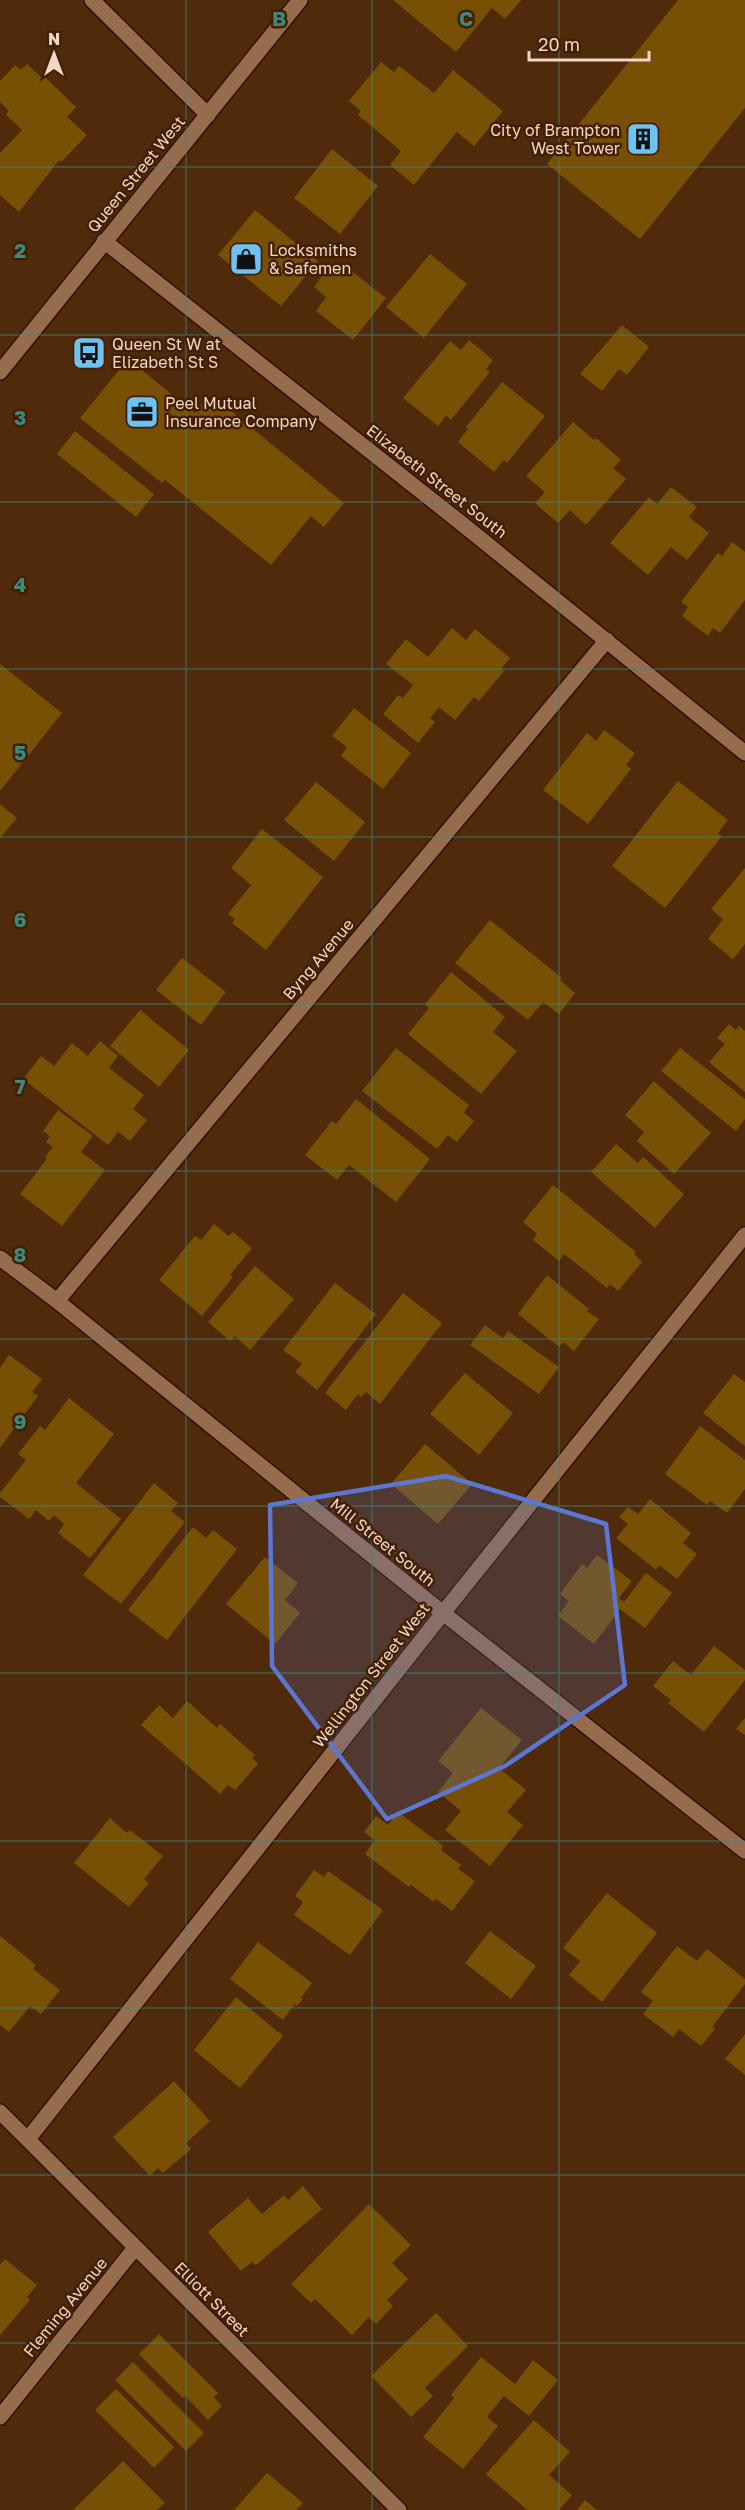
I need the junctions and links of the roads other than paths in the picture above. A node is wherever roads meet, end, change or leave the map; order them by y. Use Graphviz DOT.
graph roads {
  1 [pos="92,0"];
  2 [pos="300,0"];
  3 [pos="208,115"];
  4 [pos="104,241"];
  5 [pos="0,372"];
  6 [pos="607,640"];
  7 [pos="745,753"];
  8 [pos="745,1236"];
  9 [pos="0,1258"];
  10 [pos="57,1301"];
  11 [pos="443,1613"];
  12 [pos="745,1851"];
  13 [pos="0,2112"];
  14 [pos="28,2139"];
  15 [pos="135,2247"];
  16 [pos="0,2417"];
  17 [pos="399,2510"];
  1 -- 3 [label="street"];
  2 -- 3 [label="street, Queen Street West"];
  3 -- 4 [label="street, Queen Street West"];
  4 -- 5 [label="street, Queen Street West"];
  4 -- 6 [label="street, Elizabeth Street South"];
  6 -- 7 [label="street, Elizabeth Street South"];
  6 -- 10 [label="street, Byng Avenue"];
  8 -- 11 [label="street, Wellington Street West"];
  9 -- 10 [label="street, Mill Street South"];
  10 -- 11 [label="street, Mill Street South"];
  11 -- 12 [label="street, Mill Street South"];
  11 -- 14 [label="street, Wellington Street West"];
  13 -- 14 [label="street, Elliott Street"];
  14 -- 15 [label="street, Elliott Street"];
  15 -- 16 [label="street, Fleming Avenue"];
  15 -- 17 [label="street, Elliott Street"];
}
